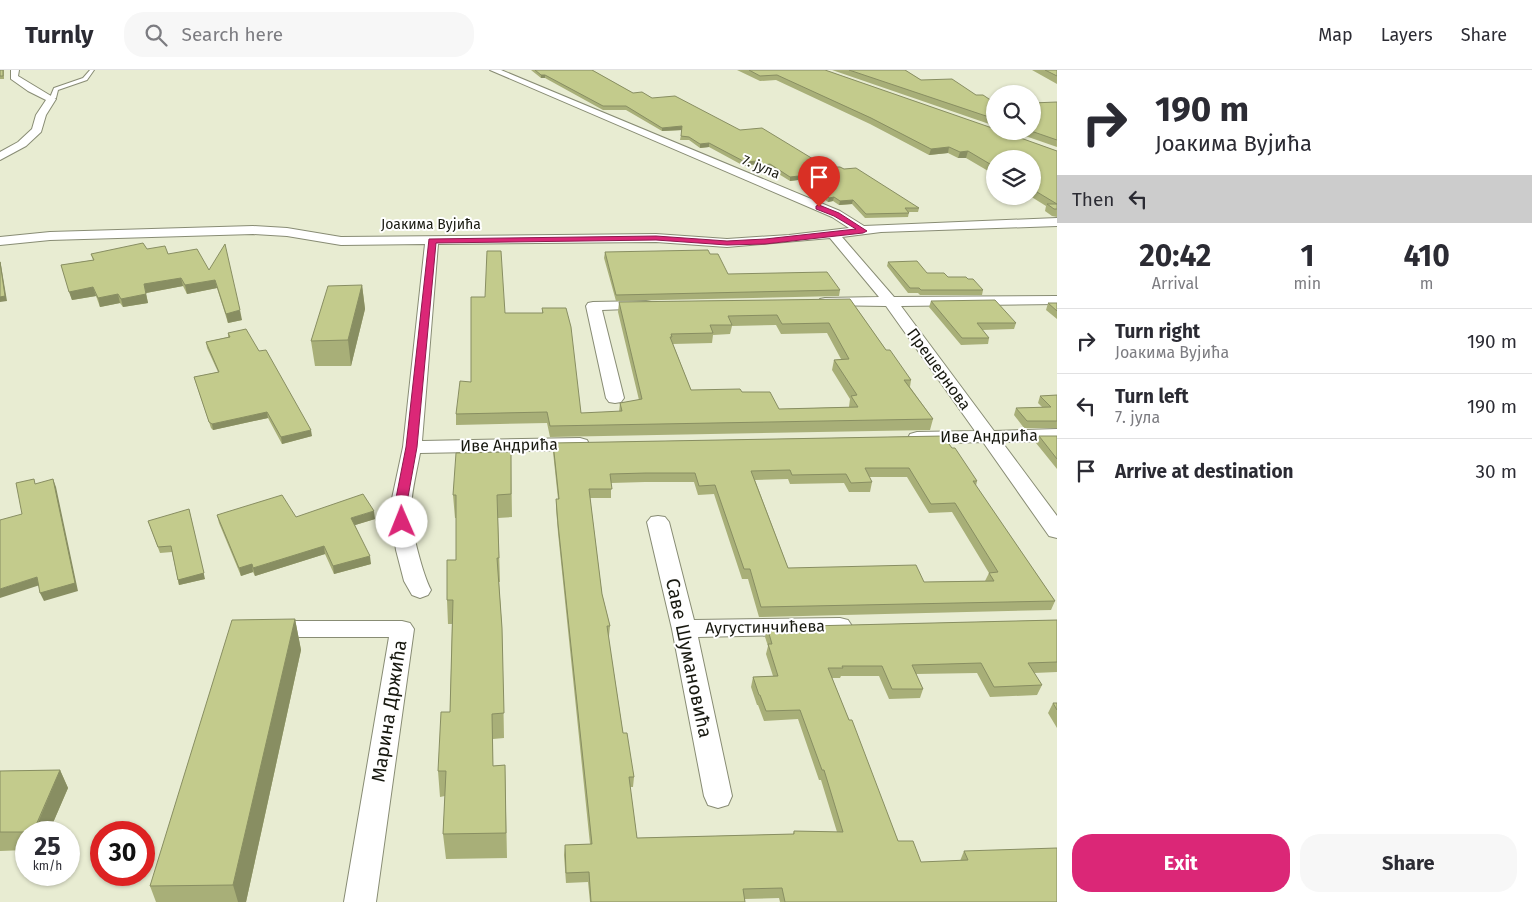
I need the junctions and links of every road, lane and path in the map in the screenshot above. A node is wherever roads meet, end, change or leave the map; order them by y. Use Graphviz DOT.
graph roads {
  1 [pos="15,70"];
  2 [pos="92,70"];
  3 [pos="494,70"];
  4 [pos="51,99"];
  5 [pos="0,157"];
  6 [pos="1057,222"];
  7 [pos="863,231"];
  8 [pos="834,235"];
  9 [pos="0,241"];
  10 [pos="432,241"];
  11 [pos="1057,300"];
  12 [pos="890,301"];
  13 [pos="810,302"];
  14 [pos="662,305"];
  15 [pos="615,398"];
  16 [pos="1057,435"];
  17 [pos="989,436"];
  18 [pos="899,438"];
  19 [pos="601,444"];
  20 [pos="412,447"];
  21 [pos="658,522"];
  22 [pos="1057,531"];
  23 [pos="420,590"];
  24 [pos="861,625"];
  25 [pos="260,629"];
  26 [pos="684,629"];
  27 [pos="718,796"];
  28 [pos="360,902"];
  1 -- 4 [label="street"];
  2 -- 4 [label="lane"];
  3 -- 7 [label="street, 7. јула"];
  4 -- 5 [label="street"];
  6 -- 7 [label="street"];
  7 -- 8 [label="street, Јоакима Вујића"];
  8 -- 10 [label="street, Јоакима Вујића"];
  8 -- 12 [label="street, Прешернова"];
  9 -- 10 [label="street, Јоакима Вујића"];
  10 -- 20 [label="street"];
  11 -- 12 [label="street"];
  12 -- 13 [label="street"];
  12 -- 17 [label="street, Прешернова"];
  14 -- 15 [label="street"];
  16 -- 17 [label="street, Иве Андрића"];
  17 -- 18 [label="street, Иве Андрића"];
  17 -- 22 [label="street, Прешернова"];
  19 -- 20 [label="street, Иве Андрића"];
  20 -- 23 [label="street"];
  21 -- 26 [label="street, Саве Шумановића"];
  24 -- 26 [label="street, Аугустинчићева"];
  25 -- 28 [label="street, Марина Држића"];
  26 -- 27 [label="street, Саве Шумановића"];
}
